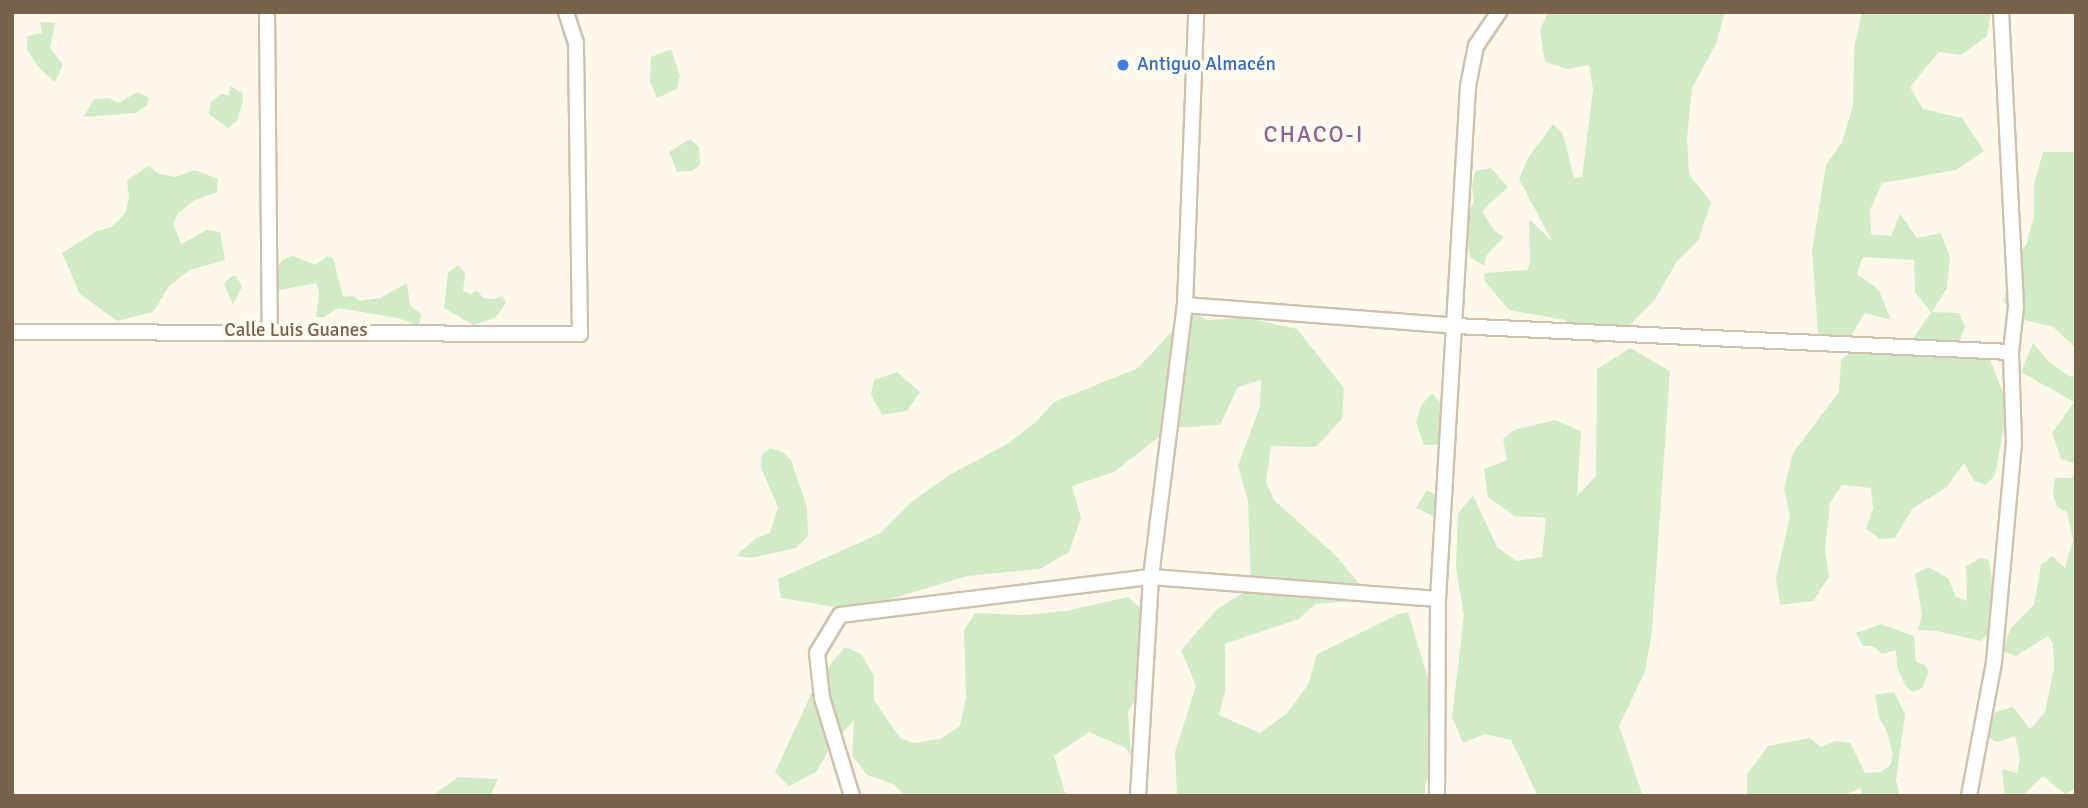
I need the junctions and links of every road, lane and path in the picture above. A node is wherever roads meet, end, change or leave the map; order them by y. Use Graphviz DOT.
graph roads {
  1 [pos="267,12"];
  2 [pos="566,12"];
  3 [pos="1196,12"];
  4 [pos="1499,12"];
  5 [pos="2001,12"];
  6 [pos="1185,305"];
  7 [pos="1455,326"];
  8 [pos="270,331"];
  9 [pos="12,332"];
  10 [pos="2011,352"];
  11 [pos="1151,577"];
  12 [pos="1438,600"];
  13 [pos="852,796"];
  14 [pos="1138,796"];
  15 [pos="1437,796"];
  16 [pos="1969,796"];
  1 -- 8 [label="street"];
  2 -- 8 [label="street, Calle Luis Guanes"];
  3 -- 6 [label="street"];
  4 -- 7 [label="street"];
  5 -- 10 [label="street"];
  6 -- 7 [label="street"];
  6 -- 11 [label="street"];
  7 -- 10 [label="street"];
  7 -- 12 [label="street"];
  8 -- 9 [label="street, Calle Luis Guanes"];
  10 -- 16 [label="street"];
  11 -- 12 [label="street"];
  11 -- 13 [label="street"];
  11 -- 14 [label="street"];
  12 -- 15 [label="street"];
}
